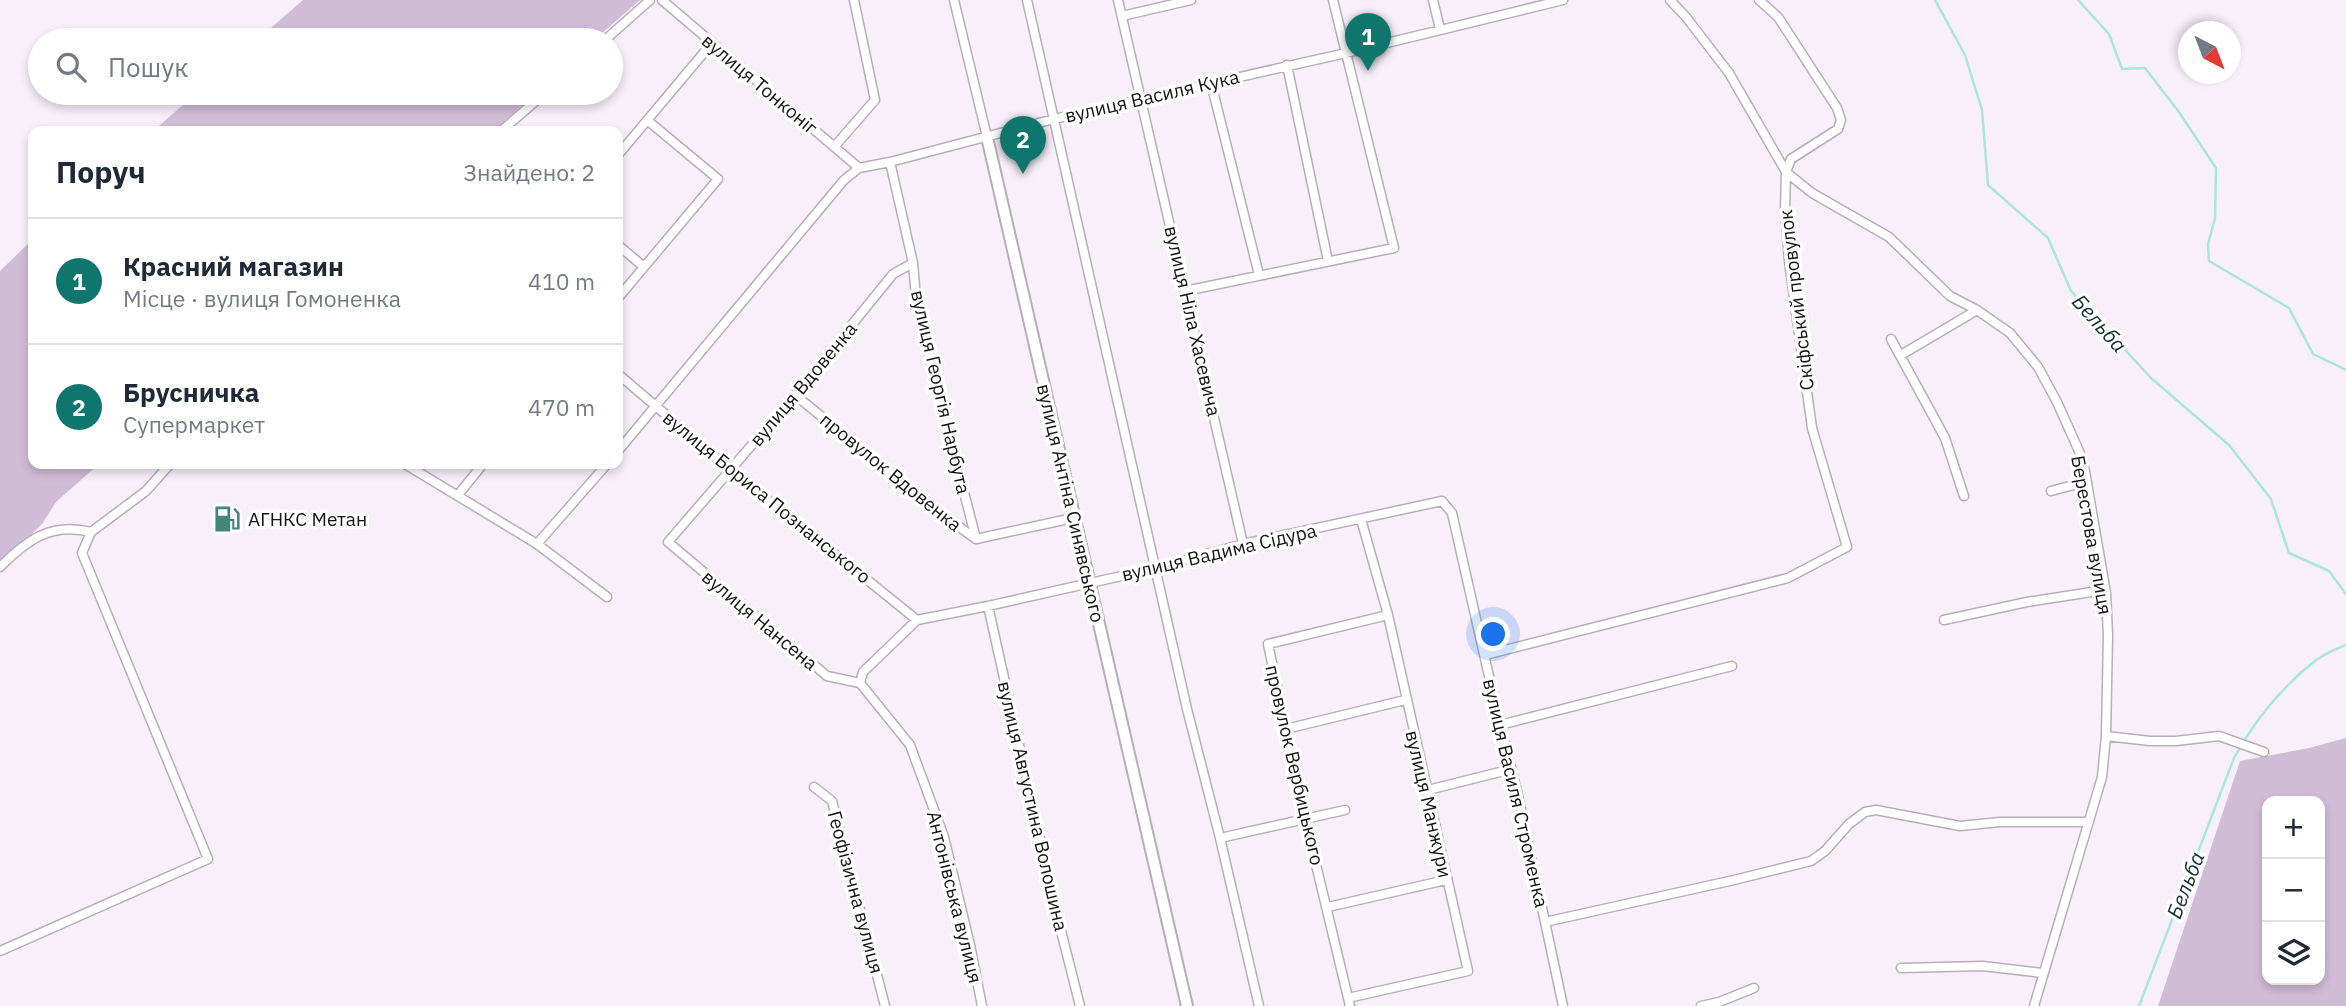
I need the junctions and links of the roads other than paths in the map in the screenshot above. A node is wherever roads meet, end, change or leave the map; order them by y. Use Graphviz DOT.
graph roads {
  1 [pos="650,0"];
  2 [pos="662,0"];
  3 [pos="854,0"];
  4 [pos="954,0"];
  5 [pos="1027,0"];
  6 [pos="1118,0"];
  7 [pos="1191,0"];
  8 [pos="1333,0"];
  9 [pos="1433,0"];
  10 [pos="1563,0"];
  11 [pos="1670,0"];
  12 [pos="1759,0"];
  13 [pos="1122,16"];
  14 [pos="618,28"];
  15 [pos="1440,29"];
  16 [pos="712,43"];
  17 [pos="1346,53"];
  18 [pos="1287,65"];
  19 [pos="1210,83"];
  20 [pos="1141,98"];
  21 [pos="531,105"];
  22 [pos="1054,119"];
  23 [pos="647,120"];
  24 [pos="507,126"];
  25 [pos="987,137"];
  26 [pos="835,147"];
  27 [pos="623,149"];
  28 [pos="890,162"];
  29 [pos="859,168"];
  30 [pos="1786,172"];
  31 [pos="623,249"];
  32 [pos="1328,261"];
  33 [pos="913,263"];
  34 [pos="644,267"];
  35 [pos="1258,275"];
  36 [pos="1185,291"];
  37 [pos="623,292"];
  38 [pos="1978,310"];
  39 [pos="1891,339"];
  40 [pos="1901,355"];
  41 [pos="623,378"];
  42 [pos="795,395"];
  43 [pos="656,407"];
  44 [pos="623,445"];
  45 [pos="166,469"];
  46 [pos="414,469"];
  47 [pos="480,469"];
  48 [pos="603,469"];
  49 [pos="731,470"];
  50 [pos="2087,484"];
  51 [pos="2051,491"];
  52 [pos="458,495"];
  53 [pos="1964,496"];
  54 [pos="1442,501"];
  55 [pos="1073,518"];
  56 [pos="1361,519"];
  57 [pos="91,532"];
  58 [pos="976,539"];
  59 [pos="668,542"];
  60 [pos="537,544"];
  61 [pos="1243,544"];
  62 [pos="0,567"];
  63 [pos="1157,568"];
  64 [pos="1090,582"];
  65 [pos="2106,593"];
  66 [pos="607,597"];
  67 [pos="988,607"];
  68 [pos="1388,615"];
  69 [pos="917,620"];
  70 [pos="1944,620"];
  71 [pos="1485,655"];
  72 [pos="1732,666"];
  73 [pos="860,683"];
  74 [pos="1405,700"];
  75 [pos="1500,725"];
  76 [pos="1286,729"];
  77 [pos="2106,736"];
  78 [pos="2264,752"];
  79 [pos="1512,769"];
  80 [pos="814,787"];
  81 [pos="1428,790"];
  82 [pos="1345,810"];
  83 [pos="1305,819"];
  84 [pos="2089,822"];
  85 [pos="1220,838"];
  86 [pos="1446,880"];
  87 [pos="1328,907"];
  88 [pos="1545,922"];
  89 [pos="0,951"];
  90 [pos="1901,968"];
  91 [pos="2042,973"];
  92 [pos="1754,988"];
  93 [pos="1349,1002"];
  94 [pos="885,1006"];
  95 [pos="982,1006"];
  96 [pos="1080,1006"];
  97 [pos="1187,1006"];
  98 [pos="1259,1006"];
  99 [pos="1563,1006"];
  100 [pos="1701,1006"];
  101 [pos="2034,1006"];
  1 -- 14 [label="street"];
  2 -- 16 [label="street, вулиця Тонконіг"];
  3 -- 26 [label="street"];
  4 -- 25 [label="street, вулиця Антіна Синявського"];
  5 -- 22 [label="street"];
  6 -- 13 [label="street, вулиця Ніла Хасевича"];
  7 -- 13 [label="street"];
  8 -- 17 [label="street"];
  9 -- 15 [label="street"];
  10 -- 15 [label="street, вулиця Василя Кука"];
  11 -- 30 [label="street"];
  12 -- 30 [label="street"];
  13 -- 20 [label="street, вулиця Ніла Хасевича"];
  15 -- 17 [label="street, вулиця Василя Кука"];
  16 -- 23 [label="street"];
  16 -- 26 [label="street, вулиця Тонконіг"];
  17 -- 18 [label="street, вулиця Василя Кука"];
  17 -- 32 [label="street"];
  18 -- 19 [label="street, вулиця Василя Кука"];
  18 -- 32 [label="street"];
  19 -- 20 [label="street, вулиця Василя Кука"];
  19 -- 35 [label="street"];
  20 -- 22 [label="street, вулиця Василя Кука"];
  20 -- 36 [label="street, вулиця Ніла Хасевича"];
  21 -- 24 [label="street"];
  22 -- 25 [label="street, вулиця Василя Кука"];
  22 -- 63 [label="street"];
  23 -- 27 [label="street"];
  23 -- 34 [label="street"];
  25 -- 28 [label="street, вулиця Василя Кука"];
  25 -- 55 [label="street, вулиця Антіна Синявського"];
  26 -- 29 [label="street, вулиця Тонконіг"];
  28 -- 29 [label="street, вулиця Василя Кука"];
  28 -- 33 [label="street, вулиця Георгія Нарбута"];
  29 -- 43 [label="street"];
  30 -- 38 [label="street, Берестова вулиця"];
  30 -- 71 [label="street, Скіфський провулок"];
  31 -- 34 [label="street"];
  32 -- 35 [label="street"];
  33 -- 42 [label="street, вулиця Вдовенка"];
  33 -- 58 [label="street, вулиця Георгія Нарбута"];
  34 -- 37 [label="street"];
  35 -- 36 [label="street"];
  36 -- 61 [label="street, вулиця Ніла Хасевича"];
  38 -- 40 [label="street"];
  38 -- 50 [label="street, Берестова вулиця"];
  39 -- 40 [label="street"];
  40 -- 53 [label="street"];
  41 -- 43 [label="street, вулиця Бориса Познанського"];
  42 -- 49 [label="street, вулиця Вдовенка"];
  42 -- 58 [label="street, провулок Вдовенка"];
  43 -- 44 [label="street"];
  43 -- 49 [label="street, вулиця Бориса Познанського"];
  45 -- 57 [label="street"];
  46 -- 52 [label="street"];
  47 -- 52 [label="street"];
  48 -- 60 [label="street"];
  49 -- 59 [label="street, вулиця Вдовенка"];
  49 -- 69 [label="street, вулиця Бориса Познанського"];
  50 -- 51 [label="street"];
  50 -- 65 [label="street, Берестова вулиця"];
  52 -- 60 [label="street"];
  54 -- 56 [label="street, вулиця Вадима Сідура"];
  54 -- 71 [label="street, вулиця Василя Строменка"];
  55 -- 58 [label="street, провулок Вдовенка"];
  55 -- 64 [label="street, вулиця Антіна Синявського"];
  56 -- 61 [label="street, вулиця Вадима Сідура"];
  56 -- 68 [label="street, вулиця Манжури"];
  57 -- 62 [label="street"];
  57 -- 89 [label="street"];
  59 -- 73 [label="street, вулиця Нансена"];
  60 -- 66 [label="street"];
  61 -- 63 [label="street, вулиця Вадима Сідура"];
  63 -- 64 [label="street, вулиця Вадима Сідура"];
  63 -- 85 [label="street"];
  64 -- 67 [label="street, вулиця Вадима Сідура"];
  64 -- 97 [label="street, вулиця Антіна Синявського"];
  65 -- 70 [label="street"];
  65 -- 77 [label="street, Берестова вулиця"];
  67 -- 69 [label="street, вулиця Вадима Сідура"];
  67 -- 96 [label="street, вулиця Августина Волошина"];
  68 -- 74 [label="street, вулиця Манжури"];
  68 -- 76 [label="street, провулок Вербицького"];
  69 -- 73 [label="street"];
  71 -- 75 [label="street, вулиця Василя Строменка"];
  72 -- 75 [label="street"];
  73 -- 95 [label="street, Антонівська вулиця"];
  74 -- 76 [label="street"];
  74 -- 81 [label="street, вулиця Манжури"];
  75 -- 79 [label="street, вулиця Василя Строменка"];
  76 -- 83 [label="street, провулок Вербицького"];
  77 -- 78 [label="street"];
  77 -- 84 [label="street, Берестова вулиця"];
  79 -- 81 [label="street"];
  79 -- 88 [label="street, вулиця Василя Строменка"];
  80 -- 94 [label="street, Геофізична вулиця"];
  81 -- 86 [label="street, вулиця Манжури"];
  82 -- 83 [label="street"];
  83 -- 85 [label="street"];
  83 -- 87 [label="street, провулок Вербицького"];
  84 -- 88 [label="street"];
  84 -- 91 [label="street, Берестова вулиця"];
  85 -- 98 [label="street"];
  86 -- 87 [label="street"];
  86 -- 93 [label="street, вулиця Манжури"];
  87 -- 93 [label="street, провулок Вербицького"];
  88 -- 99 [label="street, вулиця Василя Строменка"];
  90 -- 91 [label="street"];
  91 -- 101 [label="street, Берестова вулиця"];
  92 -- 100 [label="street"];
}
